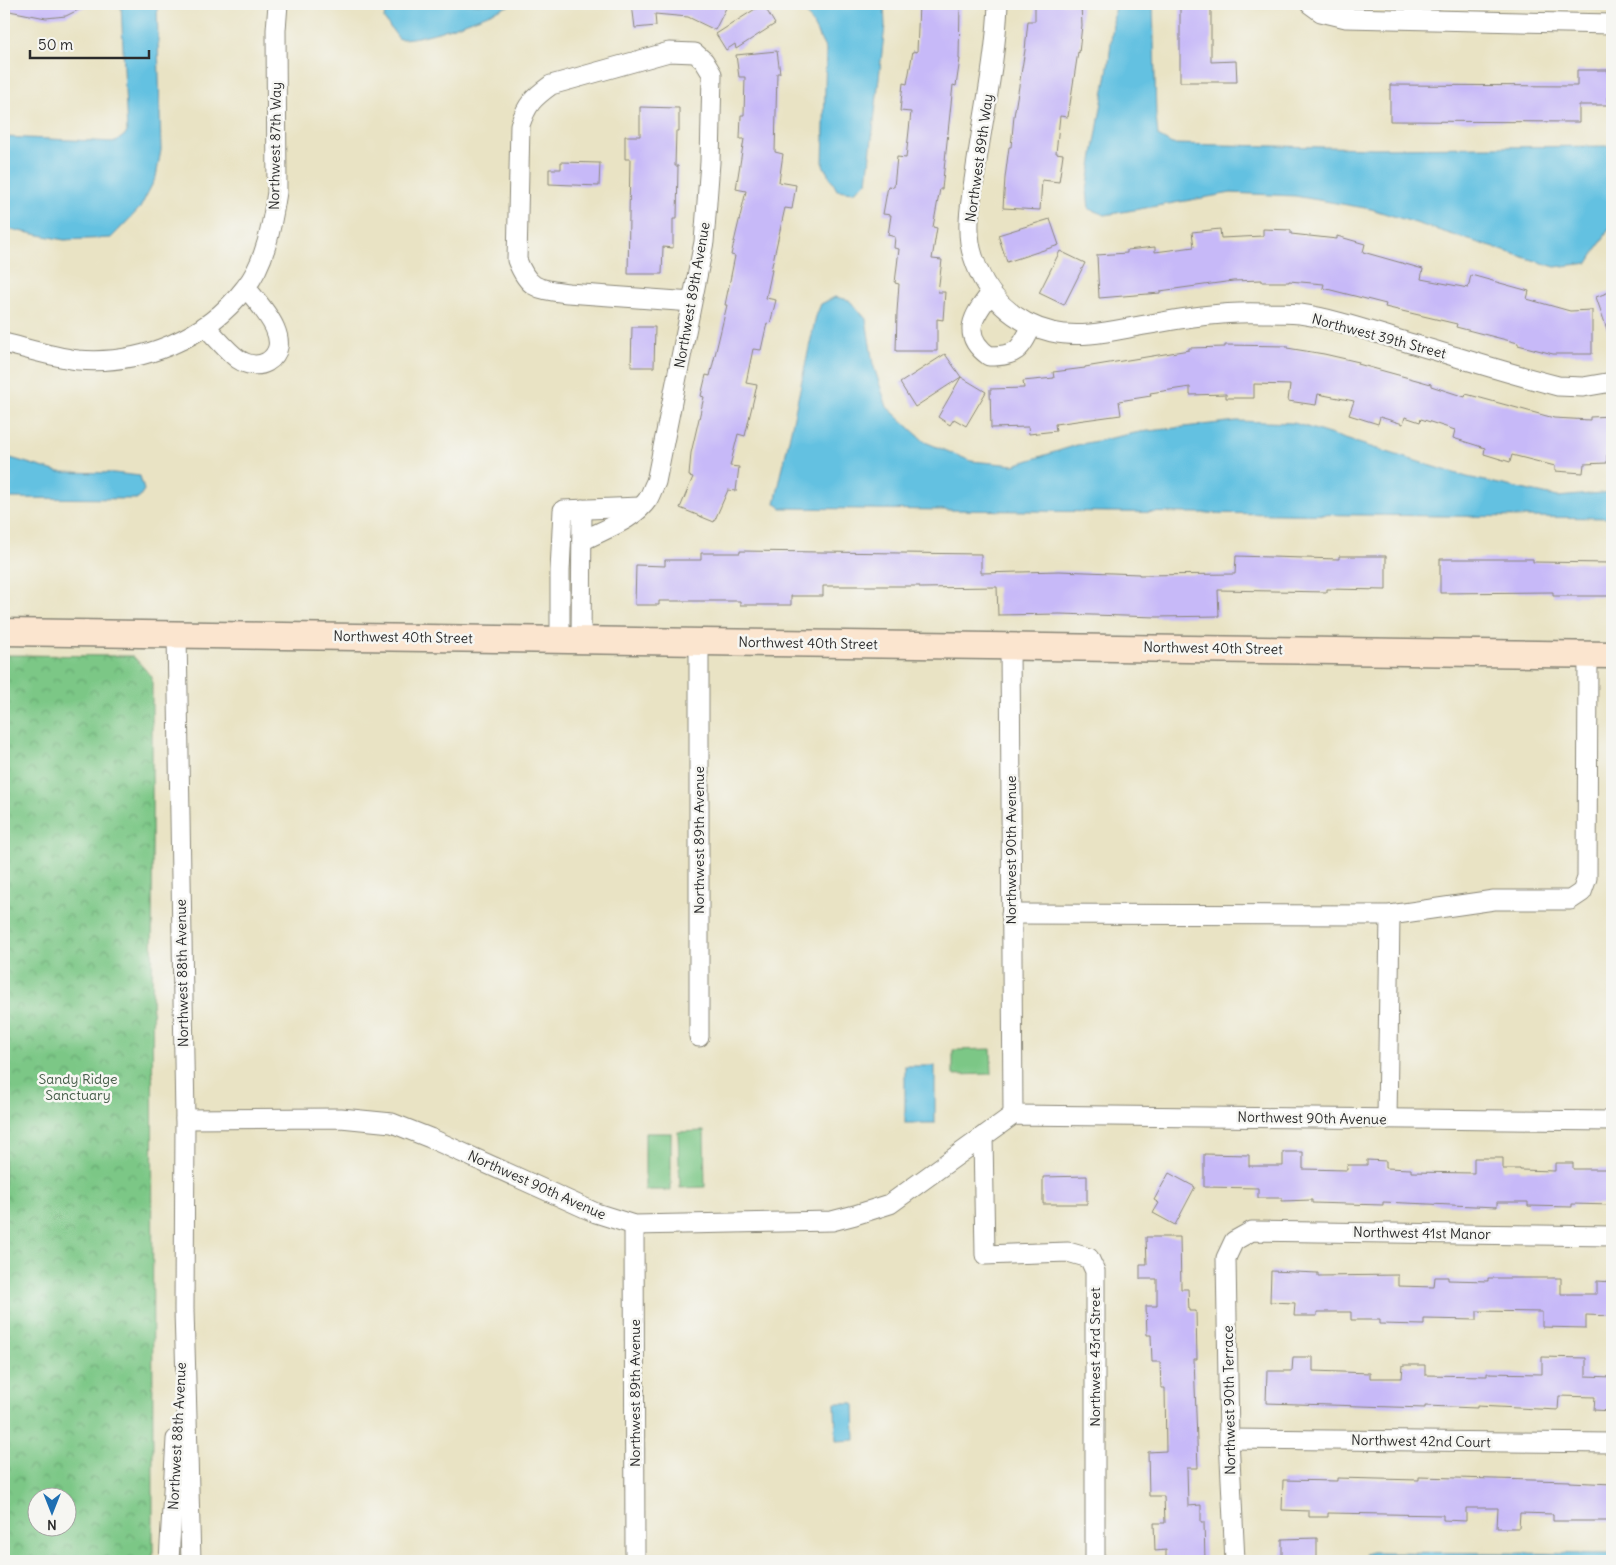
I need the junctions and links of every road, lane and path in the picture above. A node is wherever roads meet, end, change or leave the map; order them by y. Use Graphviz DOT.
graph roads {
  1 [pos="278,4"];
  2 [pos="998,4"];
  3 [pos="1310,4"];
  4 [pos="1612,24"];
  5 [pos="246,288"];
  6 [pos="991,293"];
  7 [pos="692,302"];
  8 [pos="205,326"];
  9 [pos="1032,326"];
  10 [pos="1054,332"];
  11 [pos="4,343"];
  12 [pos="1612,382"];
  13 [pos="640,507"];
  14 [pos="582,509"];
  15 [pos="582,541"];
  16 [pos="4,632"];
  17 [pos="177,635"];
  18 [pos="570,640"];
  19 [pos="699,642"];
  20 [pos="1010,645"];
  21 [pos="1600,654"];
  22 [pos="1011,914"];
  23 [pos="1390,915"];
  24 [pos="699,1037"];
  25 [pos="1012,1115"];
  26 [pos="185,1119"];
  27 [pos="1387,1119"];
  28 [pos="1612,1121"];
  29 [pos="983,1136"];
  30 [pos="634,1225"];
  31 [pos="1612,1236"];
  32 [pos="1234,1241"];
  33 [pos="184,1310"];
  34 [pos="1229,1438"];
  35 [pos="1612,1444"];
  36 [pos="169,1561"];
  37 [pos="191,1561"];
  38 [pos="635,1561"];
  39 [pos="1095,1561"];
  40 [pos="1235,1561"];
  1 -- 5 [label="street, Northwest 87th Way"];
  2 -- 6 [label="street, Northwest 89th Way"];
  3 -- 4 [label="street"];
  5 -- 8 [label="street, Northwest 87th Way"];
  5 -- 8 [label="street"];
  6 -- 9 [label="street, Northwest 89th Way"];
  6 -- 9 [label="street"];
  7 -- 7 [label="street, Northwest 89th Avenue"];
  7 -- 13 [label="street, Northwest 89th Avenue"];
  8 -- 11 [label="street, Northwest 87th Way"];
  9 -- 10 [label="street, Northwest 89th Way"];
  10 -- 12 [label="street, Northwest 39th Street"];
  13 -- 14 [label="street"];
  13 -- 15 [label="street, Northwest 89th Avenue"];
  14 -- 15 [label="street"];
  14 -- 18 [label="street"];
  15 -- 18 [label="street"];
  16 -- 17 [label="street, Northwest 40th Street"];
  17 -- 18 [label="street, Northwest 40th Street"];
  17 -- 26 [label="street, Northwest 88th Avenue"];
  18 -- 19 [label="street, Northwest 40th Street"];
  19 -- 20 [label="street, Northwest 40th Street"];
  19 -- 24 [label="street, Northwest 89th Avenue"];
  20 -- 21 [label="street, Northwest 40th Street"];
  20 -- 22 [label="street, Northwest 90th Avenue"];
  21 -- 23 [label="street"];
  22 -- 23 [label="street"];
  22 -- 25 [label="street, Northwest 90th Avenue"];
  23 -- 27 [label="street"];
  25 -- 27 [label="street, Northwest 90th Avenue"];
  25 -- 29 [label="street, Northwest 90th Avenue"];
  26 -- 30 [label="street, Northwest 90th Avenue"];
  26 -- 33 [label="street, Northwest 88th Avenue"];
  27 -- 28 [label="street, Northwest 90th Avenue"];
  29 -- 30 [label="street, Northwest 90th Avenue"];
  29 -- 39 [label="street, Northwest 43rd Street"];
  30 -- 38 [label="street, Northwest 89th Avenue"];
  31 -- 32 [label="street, Northwest 41st Manor"];
  32 -- 34 [label="street, Northwest 90th Terrace"];
  33 -- 36 [label="street, Northwest 88th Avenue"];
  33 -- 37 [label="street, Northwest 88th Avenue"];
  34 -- 35 [label="street, Northwest 42nd Court"];
  34 -- 40 [label="street, Northwest 90th Terrace"];
}
